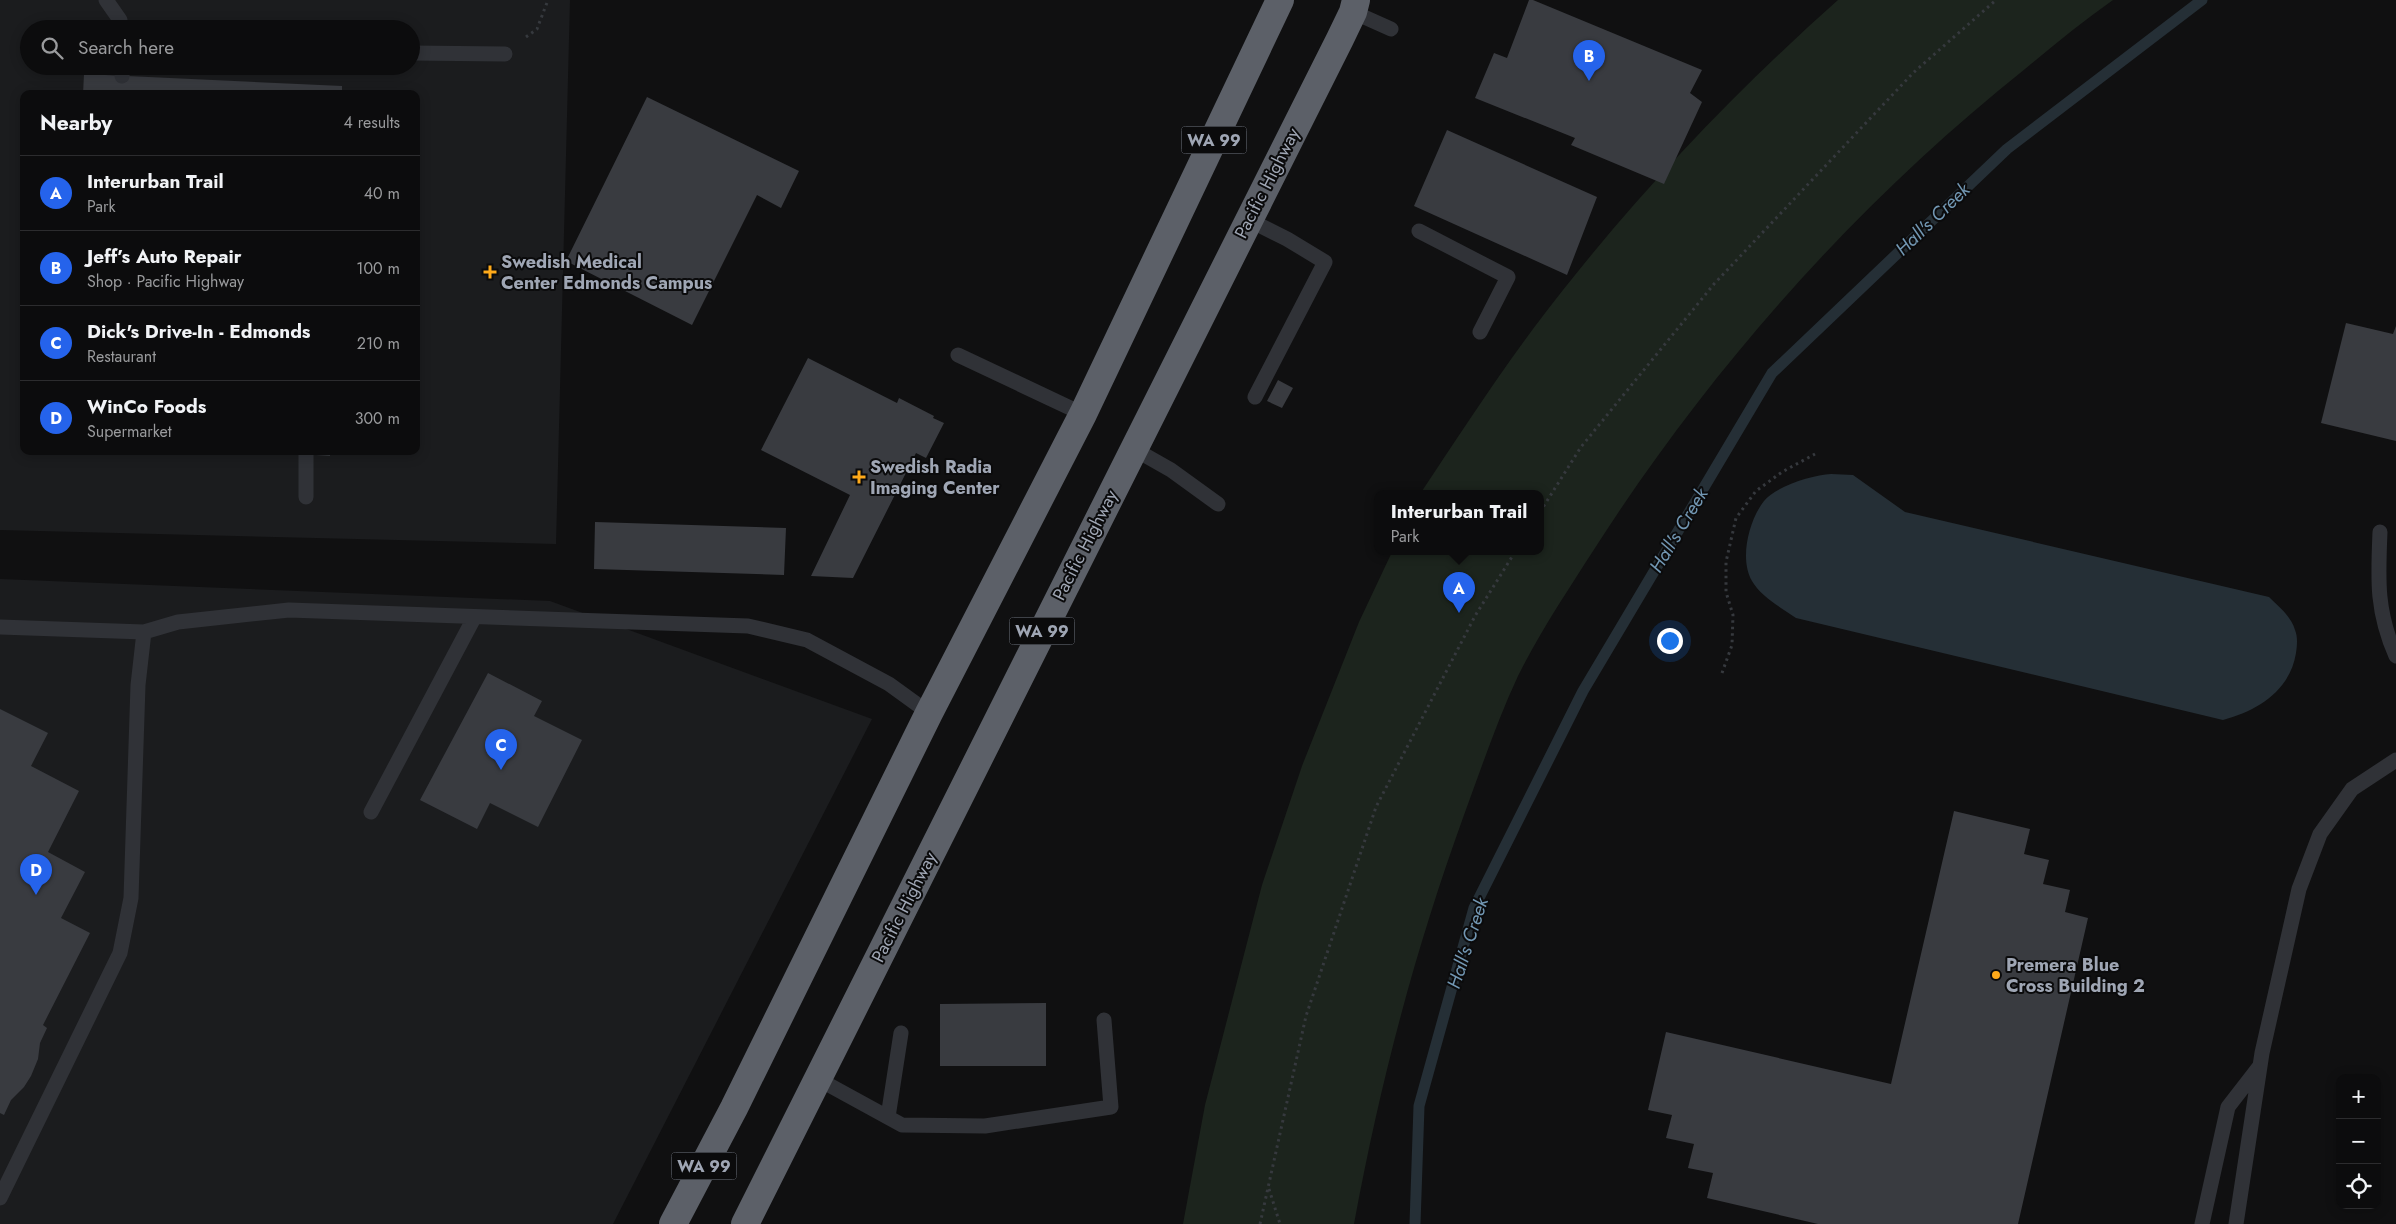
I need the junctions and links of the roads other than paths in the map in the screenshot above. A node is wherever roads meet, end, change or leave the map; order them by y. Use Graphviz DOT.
graph roads {
  1 [pos="106,0"];
  2 [pos="1273,2"];
  3 [pos="1354,6"];
  4 [pos="120,20"];
  5 [pos="1391,29"];
  6 [pos="420,52"];
  7 [pos="505,54"];
  8 [pos="1249,220"];
  9 [pos="1419,231"];
  10 [pos="1480,332"];
  11 [pos="958,355"];
  12 [pos="1254,397"];
  13 [pos="1083,414"];
  14 [pos="1134,449"];
  15 [pos="306,455"];
  16 [pos="306,497"];
  17 [pos="1218,504"];
  18 [pos="2380,532"];
  19 [pos="474,618"];
  20 [pos="0,627"];
  21 [pos="144,632"];
  22 [pos="2396,656"];
  23 [pos="929,713"];
  24 [pos="2396,760"];
  25 [pos="371,812"];
  26 [pos="1104,1020"];
  27 [pos="901,1033"];
  28 [pos="2260,1066"];
  29 [pos="818,1079"];
  30 [pos="888,1117"];
  31 [pos="0,1198"];
  32 [pos="673,1224"];
  33 [pos="745,1224"];
  34 [pos="2202,1224"];
  35 [pos="2236,1224"];
  1 -- 4 [label="lane"];
  2 -- 13 [label="highway, WA 99"];
  3 -- 5 [label="lane"];
  3 -- 8 [label="highway, Pacific Highway / WA 99"];
  6 -- 7 [label="lane"];
  8 -- 12 [label="lane"];
  8 -- 14 [label="highway, Pacific Highway / WA 99"];
  9 -- 10 [label="lane"];
  11 -- 13 [label="lane"];
  13 -- 23 [label="highway, WA 99"];
  14 -- 17 [label="lane"];
  14 -- 29 [label="highway, Pacific Highway / WA 99"];
  15 -- 16 [label="lane"];
  18 -- 22 [label="lane"];
  19 -- 21 [label="lane"];
  19 -- 23 [label="lane"];
  19 -- 25 [label="lane"];
  20 -- 21 [label="lane"];
  21 -- 31 [label="lane"];
  23 -- 32 [label="highway, WA 99"];
  24 -- 28 [label="lane"];
  26 -- 30 [label="lane"];
  27 -- 30 [label="lane"];
  28 -- 34 [label="lane"];
  28 -- 35 [label="lane"];
  29 -- 30 [label="lane"];
  29 -- 33 [label="highway, Pacific Highway / WA 99"];
}
